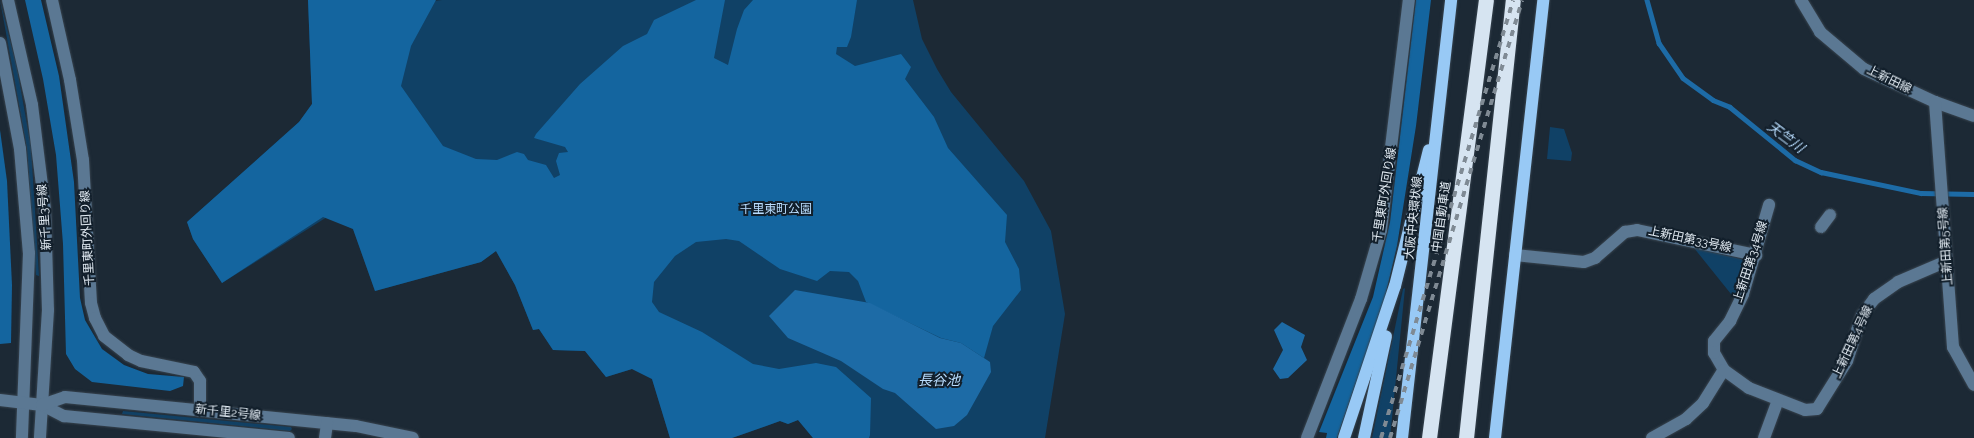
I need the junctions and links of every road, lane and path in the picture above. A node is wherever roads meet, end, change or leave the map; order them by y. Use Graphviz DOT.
graph roads {
  1 [pos="8,0"];
  2 [pos="52,0"];
  3 [pos="1409,0"];
  4 [pos="1451,0"];
  5 [pos="1486,0"];
  6 [pos="1514,0"];
  7 [pos="1543,0"];
  8 [pos="1801,0"];
  9 [pos="0,43"];
  10 [pos="1935,102"];
  11 [pos="1438,111"];
  12 [pos="1974,116"];
  13 [pos="1769,205"];
  14 [pos="1830,214"];
  15 [pos="1821,227"];
  16 [pos="1515,255"];
  17 [pos="1756,255"];
  18 [pos="1947,261"];
  19 [pos="1395,286"];
  20 [pos="1724,370"];
  21 [pos="1974,385"];
  22 [pos="0,400"];
  23 [pos="1778,400"];
  24 [pos="24,403"];
  25 [pos="42,405"];
  26 [pos="200,410"];
  27 [pos="327,423"];
  28 [pos="22,438"];
  29 [pos="40,438"];
  30 [pos="289,438"];
  31 [pos="325,438"];
  32 [pos="413,438"];
  33 [pos="1307,438"];
  34 [pos="1344,438"];
  35 [pos="1364,438"];
  36 [pos="1402,438"];
  37 [pos="1429,438"];
  38 [pos="1466,438"];
  39 [pos="1495,438"];
  40 [pos="1652,438"];
  41 [pos="1764,438"];
  1 -- 25 [label="street, 新千里3号線"];
  2 -- 26 [label="street, 千里東町外回り線"];
  3 -- 33 [label="street, 千里東町外回り線"];
  4 -- 11 [label="main road, 大阪中央環状線"];
  5 -- 37 [label="highway, 中国自動車道"];
  6 -- 38 [label="highway"];
  7 -- 16 [label="main road"];
  8 -- 10 [label="street, 上新田線"];
  9 -- 24 [label="street, 新千里3号線"];
  10 -- 12 [label="street, 上新田線"];
  10 -- 18 [label="street, 上新田第5号線"];
  11 -- 19 [label="main road"];
  11 -- 36 [label="main road, 大阪中央環状線"];
  13 -- 17 [label="street, 上新田第34号線"];
  14 -- 15 [label="street"];
  16 -- 17 [label="street, 上新田第33号線"];
  16 -- 39 [label="main road"];
  17 -- 20 [label="street, 上新田第34号線"];
  18 -- 21 [label="street, 上新田第5号線"];
  18 -- 23 [label="street, 上新田第4号線"];
  19 -- 34 [label="main road"];
  19 -- 35 [label="main road"];
  20 -- 23 [label="street, 上新田第4号線"];
  20 -- 40 [label="street"];
  22 -- 24 [label="street, 新千里2号線"];
  23 -- 41 [label="street"];
  24 -- 25 [label="street, 新千里2号線"];
  24 -- 28 [label="street, 新千里3号線"];
  25 -- 26 [label="street, 新千里2号線"];
  25 -- 29 [label="street, 新千里3号線"];
  25 -- 30 [label="street, 新千里2号線"];
  26 -- 27 [label="street, 新千里2号線"];
  27 -- 31 [label="street"];
  27 -- 32 [label="street, 新千里2号線"];
}
